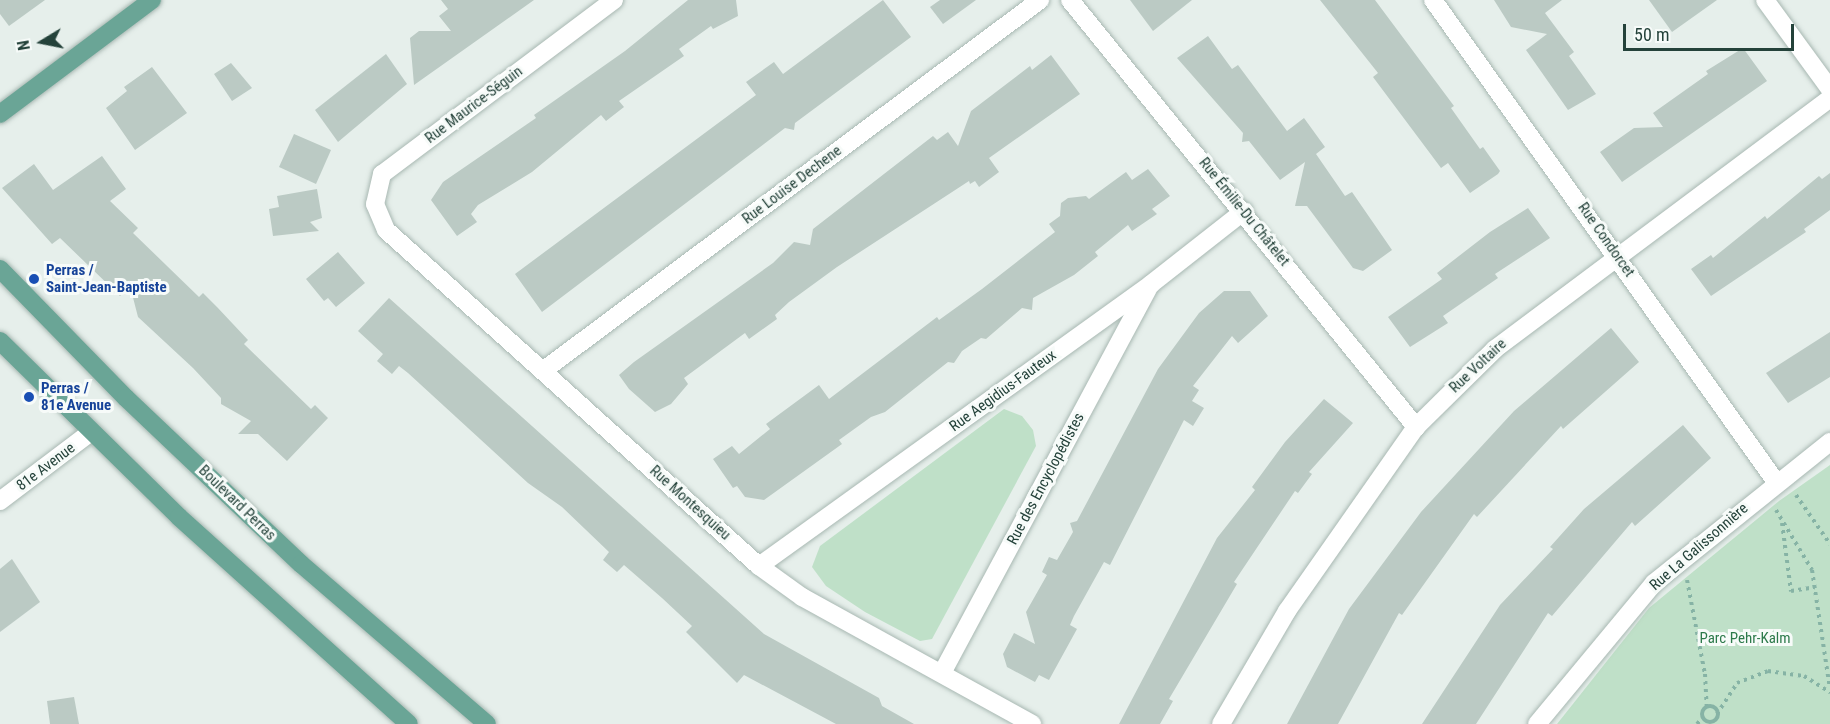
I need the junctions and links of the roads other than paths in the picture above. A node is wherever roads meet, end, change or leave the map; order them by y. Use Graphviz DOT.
graph roads {
  1 [pos="152,0"];
  2 [pos="614,0"];
  3 [pos="1040,0"];
  4 [pos="1070,0"];
  5 [pos="1433,0"];
  6 [pos="1765,0"];
  7 [pos="1830,89"];
  8 [pos="1830,98"];
  9 [pos="0,114"];
  10 [pos="1244,211"];
  11 [pos="386,230"];
  12 [pos="1616,254"];
  13 [pos="0,269"];
  14 [pos="1151,284"];
  15 [pos="0,341"];
  16 [pos="544,370"];
  17 [pos="1416,427"];
  18 [pos="91,432"];
  19 [pos="1830,442"];
  20 [pos="1779,480"];
  21 [pos="0,501"];
  22 [pos="759,566"];
  23 [pos="942,673"];
  24 [pos="409,724"];
  25 [pos="487,724"];
  26 [pos="1032,724"];
  27 [pos="1221,724"];
  28 [pos="1537,724"];
  1 -- 9 [label="main road"];
  2 -- 11 [label="street, Rue Maurice-Séguin"];
  3 -- 16 [label="street, Rue Louise Dechene"];
  4 -- 10 [label="street, Rue Émilie-Du Châtelet"];
  5 -- 12 [label="street, Rue Condorcet"];
  6 -- 7 [label="street"];
  8 -- 12 [label="street, Rue Voltaire"];
  10 -- 14 [label="street, Rue Aegidius-Fauteux"];
  10 -- 17 [label="street, Rue Émilie-Du Châtelet"];
  11 -- 16 [label="street, Rue Montesquieu"];
  12 -- 17 [label="street, Rue Voltaire"];
  12 -- 20 [label="street, Rue Condorcet"];
  13 -- 25 [label="main road, Boulevard Perras"];
  14 -- 22 [label="street, Rue Aegidius-Fauteux"];
  14 -- 23 [label="street, Rue des Encyclopédistes"];
  15 -- 18 [label="main road"];
  16 -- 22 [label="street, Rue Montesquieu"];
  17 -- 27 [label="street, Rue Voltaire"];
  18 -- 21 [label="street, 81e Avenue"];
  18 -- 24 [label="main road"];
  19 -- 20 [label="street, Rue La Galissonnière"];
  20 -- 28 [label="street, Rue La Galissonnière"];
  22 -- 23 [label="street, Rue Montesquieu"];
  23 -- 26 [label="street, Rue Montesquieu"];
}
